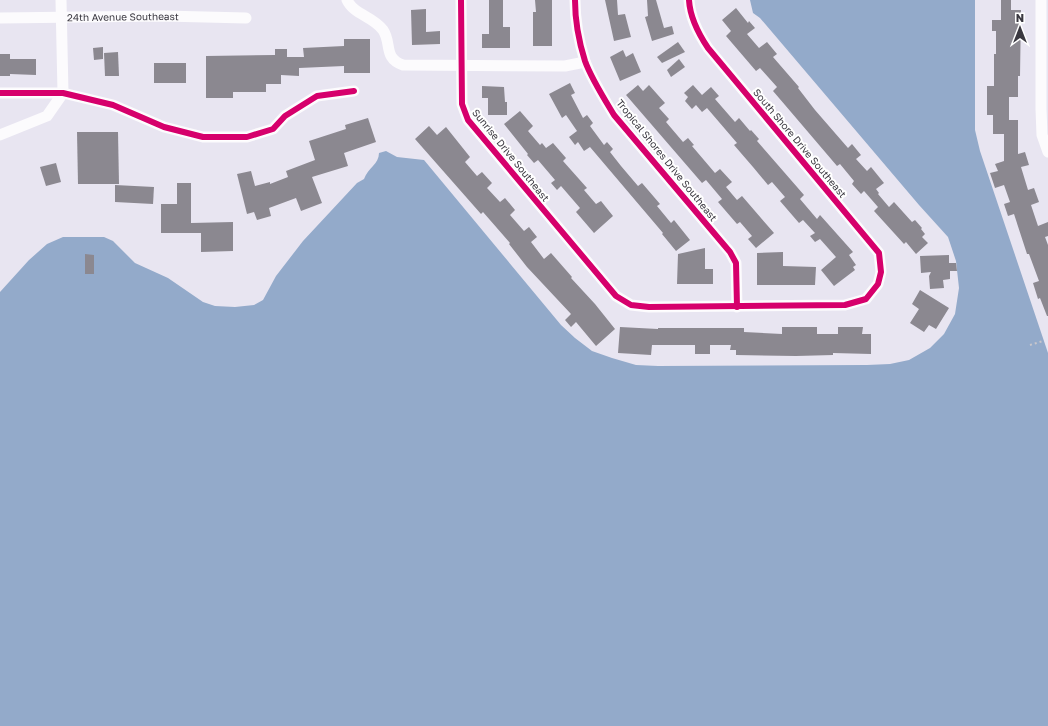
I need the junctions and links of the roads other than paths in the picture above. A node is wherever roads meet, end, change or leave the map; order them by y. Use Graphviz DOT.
graph roads {
  1 [pos="61,0"];
  2 [pos="347,0"];
  3 [pos="461,0"];
  4 [pos="575,0"];
  5 [pos="690,0"];
  6 [pos="1041,0"];
  7 [pos="0,18"];
  8 [pos="61,18"];
  9 [pos="246,18"];
  10 [pos="585,62"];
  11 [pos="461,65"];
  12 [pos="354,91"];
  13 [pos="0,93"];
  14 [pos="63,93"];
  15 [pos="1044,109"];
  16 [pos="0,135"];
  17 [pos="1048,152"];
  18 [pos="737,307"];
  1 -- 8 [label="street"];
  2 -- 11 [label="street"];
  3 -- 11 [label="street, Sunrise Drive Southeast"];
  4 -- 10 [label="street, Tropical Shores Drive Southeast"];
  5 -- 18 [label="street, South Shore Drive Southeast"];
  6 -- 15 [label="street"];
  7 -- 8 [label="street, 24th Avenue Southeast"];
  8 -- 9 [label="street, 24th Avenue Southeast"];
  8 -- 14 [label="street"];
  10 -- 11 [label="street"];
  10 -- 18 [label="street, Tropical Shores Drive Southeast"];
  11 -- 18 [label="street, Sunrise Drive Southeast"];
  12 -- 14 [label="street"];
  13 -- 14 [label="street"];
  14 -- 16 [label="street"];
  15 -- 17 [label="street"];
}
